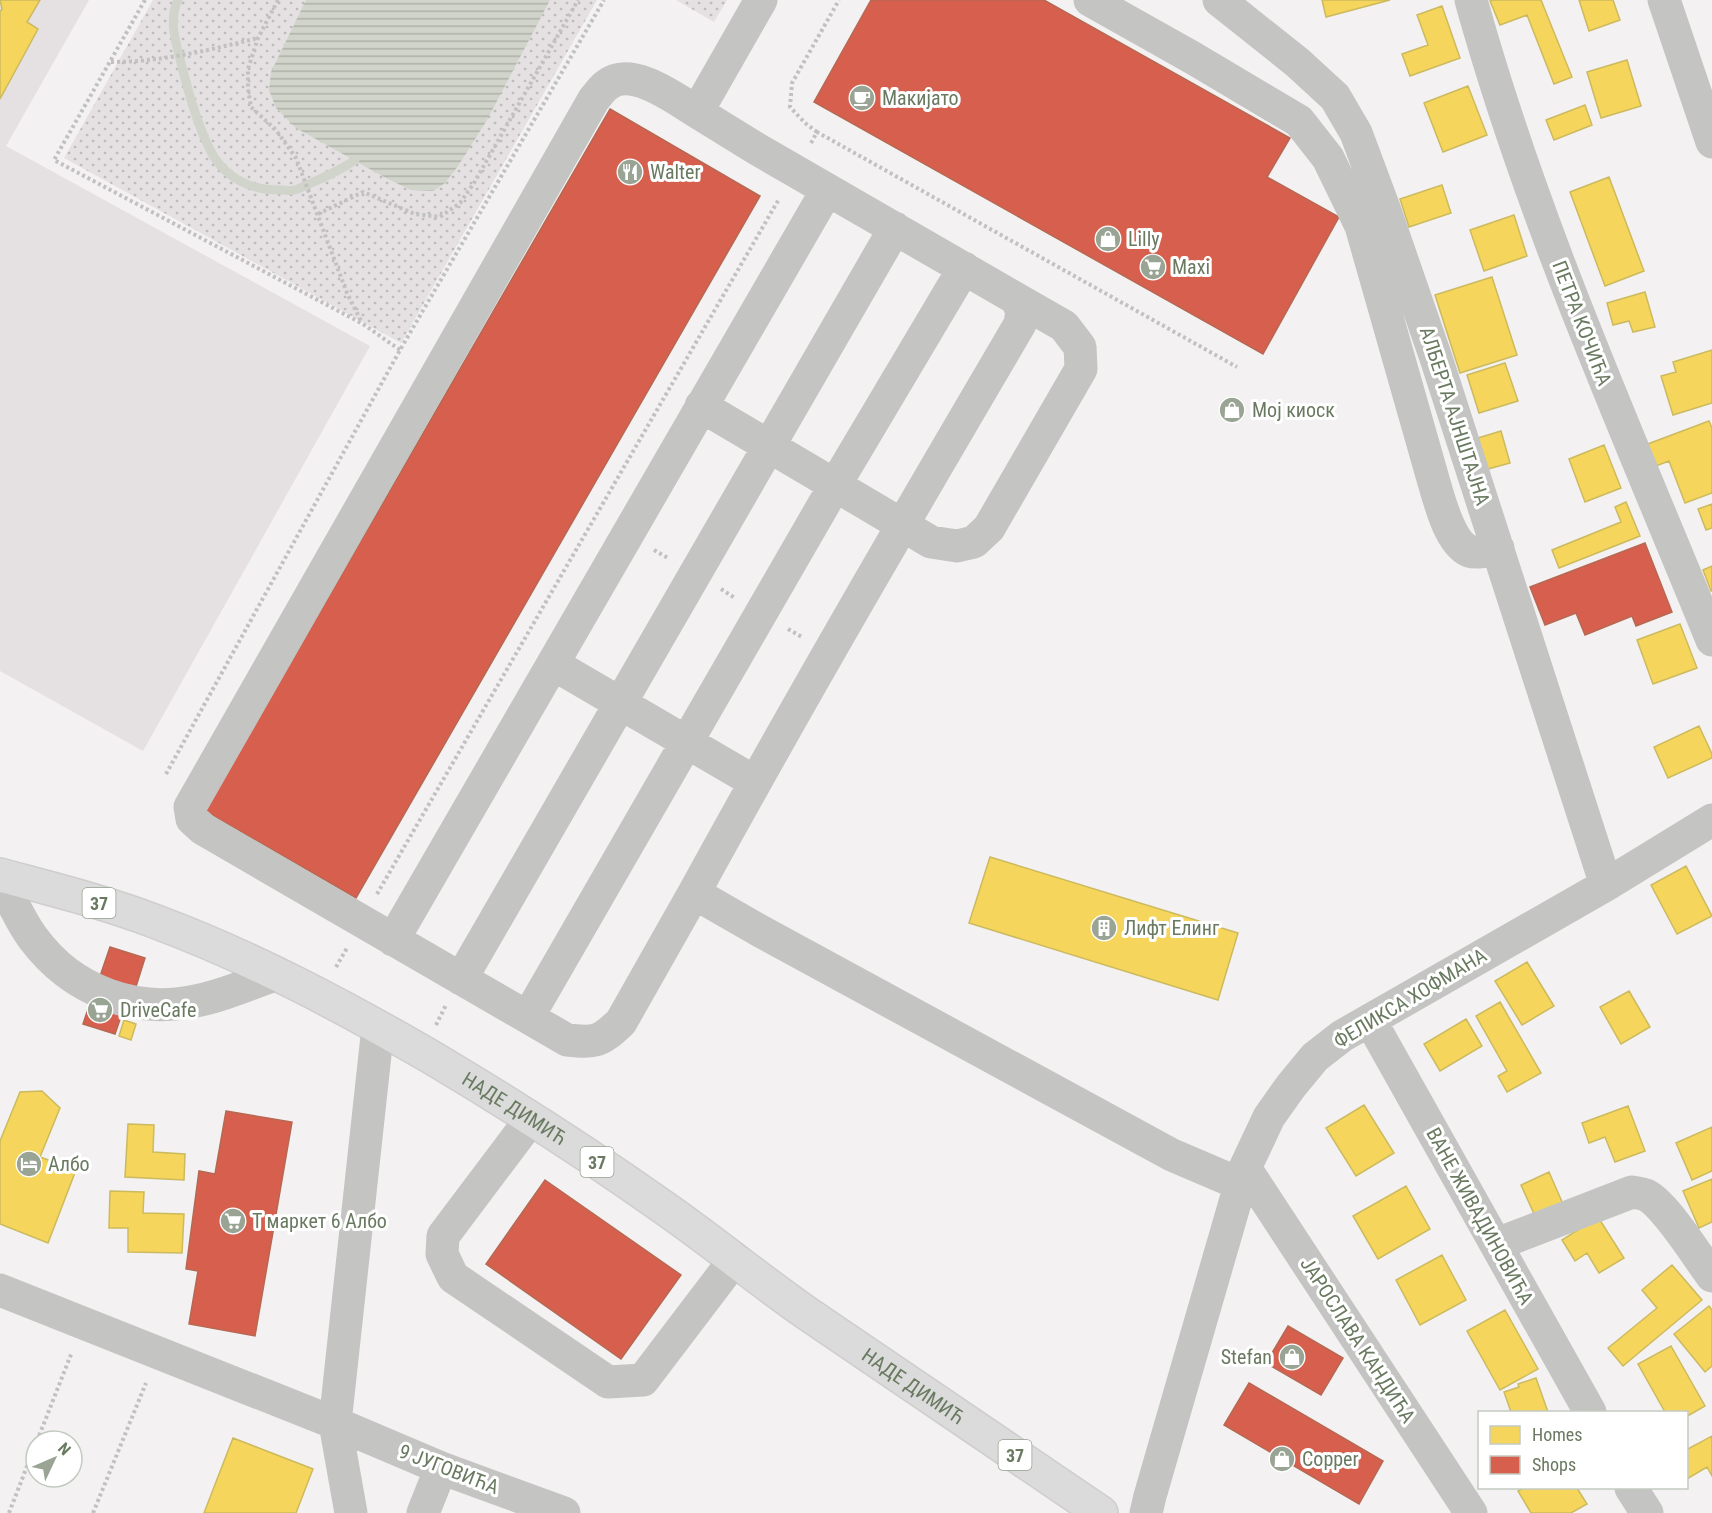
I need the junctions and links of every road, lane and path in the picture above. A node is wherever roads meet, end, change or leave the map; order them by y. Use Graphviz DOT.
graph roads {
  1 [pos="145,0"];
  2 [pos="278,0"];
  3 [pos="578,0"];
  4 [pos="604,0"];
  5 [pos="761,0"];
  6 [pos="839,0"];
  7 [pos="1090,0"];
  8 [pos="1219,0"];
  9 [pos="1471,0"];
  10 [pos="1664,0"];
  11 [pos="258,38"];
  12 [pos="110,62"];
  13 [pos="698,112"];
  14 [pos="817,132"];
  15 [pos="1712,142"];
  16 [pos="795,171"];
  17 [pos="827,190"];
  18 [pos="318,214"];
  19 [pos="895,228"];
  20 [pos="964,268"];
  21 [pos="1015,298"];
  22 [pos="363,324"];
  23 [pos="400,350"];
  24 [pos="1237,368"];
  25 [pos="701,406"];
  26 [pos="769,446"];
  27 [pos="835,485"];
  28 [pos="597,516"];
  29 [pos="902,525"];
  30 [pos="628,534"];
  31 [pos="1498,548"];
  32 [pos="695,574"];
  33 [pos="762,614"];
  34 [pos="1712,640"];
  35 [pos="829,653"];
  36 [pos="553,664"];
  37 [pos="620,703"];
  38 [pos="687,742"];
  39 [pos="166,774"];
  40 [pos="754,782"];
  41 [pos="1712,820"];
  42 [pos="0,876"];
  43 [pos="1606,885"];
  44 [pos="694,893"];
  45 [pos="361,921"];
  46 [pos="393,940"];
  47 [pos="277,974"];
  48 [pos="460,979"];
  49 [pos="321,995"];
  50 [pos="528,1017"];
  51 [pos="1370,1020"];
  52 [pos="378,1026"];
  53 [pos="421,1052"];
  54 [pos="531,1119"];
  55 [pos="1242,1176"];
  56 [pos="1497,1244"];
  57 [pos="735,1259"];
  58 [pos="1712,1276"];
  59 [pos="0,1290"];
  60 [pos="83,1324"];
  61 [pos="158,1353"];
  62 [pos="1589,1411"];
  63 [pos="335,1423"];
  64 [pos="41,1429"];
  65 [pos="441,1468"];
  66 [pos="24,1474"];
  67 [pos="1632,1489"];
  68 [pos="9,1513"];
  69 [pos="93,1513"];
  70 [pos="351,1513"];
  71 [pos="423,1513"];
  72 [pos="564,1513"];
  73 [pos="1101,1513"];
  74 [pos="1146,1513"];
  75 [pos="1471,1513"];
  76 [pos="1647,1513"];
  1 -- 12 [label="path"];
  2 -- 11 [label="path"];
  3 -- 18 [label="path"];
  4 -- 23 [label="path"];
  5 -- 13 [label="street"];
  6 -- 14 [label="path"];
  7 -- 31 [label="street"];
  8 -- 31 [label="street, АЛБЕРТА АЈНШТАЈНА"];
  9 -- 34 [label="street, ПЕТРА КОЧИЋА"];
  10 -- 15 [label="street"];
  11 -- 12 [label="path"];
  11 -- 18 [label="path"];
  12 -- 22 [label="path"];
  13 -- 16 [label="street"];
  13 -- 45 [label="street"];
  14 -- 16 [label="path"];
  14 -- 24 [label="path"];
  16 -- 17 [label="street"];
  16 -- 28 [label="path"];
  17 -- 19 [label="street"];
  17 -- 25 [label="street"];
  18 -- 22 [label="path"];
  19 -- 20 [label="street"];
  19 -- 26 [label="street"];
  20 -- 21 [label="street"];
  20 -- 27 [label="street"];
  21 -- 29 [label="street"];
  21 -- 29 [label="street"];
  22 -- 23 [label="path"];
  23 -- 39 [label="path"];
  25 -- 26 [label="street"];
  25 -- 30 [label="street"];
  26 -- 27 [label="street"];
  26 -- 32 [label="street"];
  27 -- 29 [label="street"];
  27 -- 33 [label="street"];
  28 -- 30 [label="path"];
  28 -- 45 [label="path"];
  29 -- 35 [label="street"];
  30 -- 32 [label="path"];
  30 -- 36 [label="street"];
  31 -- 43 [label="street, АЛБЕРТА АЈНШТАЈНА"];
  32 -- 33 [label="path"];
  32 -- 37 [label="street"];
  33 -- 35 [label="path"];
  33 -- 38 [label="street"];
  35 -- 40 [label="street"];
  36 -- 37 [label="street"];
  36 -- 46 [label="street"];
  37 -- 38 [label="street"];
  37 -- 48 [label="street"];
  38 -- 40 [label="street"];
  38 -- 50 [label="street"];
  40 -- 44 [label="street"];
  41 -- 43 [label="street, ФЕЛИКСА ХОФМАНА"];
  42 -- 47 [label="main road, НАДЕ ДИМИЋ / 37"];
  42 -- 47 [label="street"];
  43 -- 51 [label="street, ФЕЛИКСА ХОФМАНА"];
  44 -- 50 [label="street"];
  44 -- 55 [label="street"];
  45 -- 46 [label="street"];
  45 -- 49 [label="path"];
  46 -- 48 [label="street"];
  47 -- 49 [label="main road, НАДЕ ДИМИЋ / 37"];
  48 -- 50 [label="street"];
  48 -- 53 [label="path"];
  49 -- 52 [label="main road, НАДЕ ДИМИЋ / 37"];
  51 -- 55 [label="street, ФЕЛИКСА ХОФМАНА"];
  51 -- 56 [label="street, ВАНЕ ЖИВАДИНОВИЋА"];
  52 -- 53 [label="main road, НАДЕ ДИМИЋ / 37"];
  52 -- 63 [label="street"];
  53 -- 54 [label="main road, НАДЕ ДИМИЋ / 37"];
  54 -- 57 [label="main road, НАДЕ ДИМИЋ / 37"];
  54 -- 57 [label="street"];
  55 -- 74 [label="street, ФЕЛИКСА ХОФМАНА"];
  55 -- 75 [label="street, ЈАРОСЛАВА КАНДИЋА"];
  56 -- 58 [label="street"];
  56 -- 62 [label="street, ВАНЕ ЖИВАДИНОВИЋА"];
  57 -- 73 [label="main road, НАДЕ ДИМИЋ / 37"];
  59 -- 60 [label="street, 9 ЈУГОВИЋА"];
  60 -- 61 [label="street, 9 ЈУГОВИЋА"];
  60 -- 64 [label="path"];
  61 -- 63 [label="street, 9 ЈУГОВИЋА"];
  61 -- 69 [label="path"];
  63 -- 65 [label="street, 9 ЈУГОВИЋА"];
  63 -- 70 [label="street"];
  65 -- 71 [label="street"];
  65 -- 72 [label="street, 9 ЈУГОВИЋА"];
  66 -- 68 [label="path"];
  67 -- 76 [label="street"];
}
